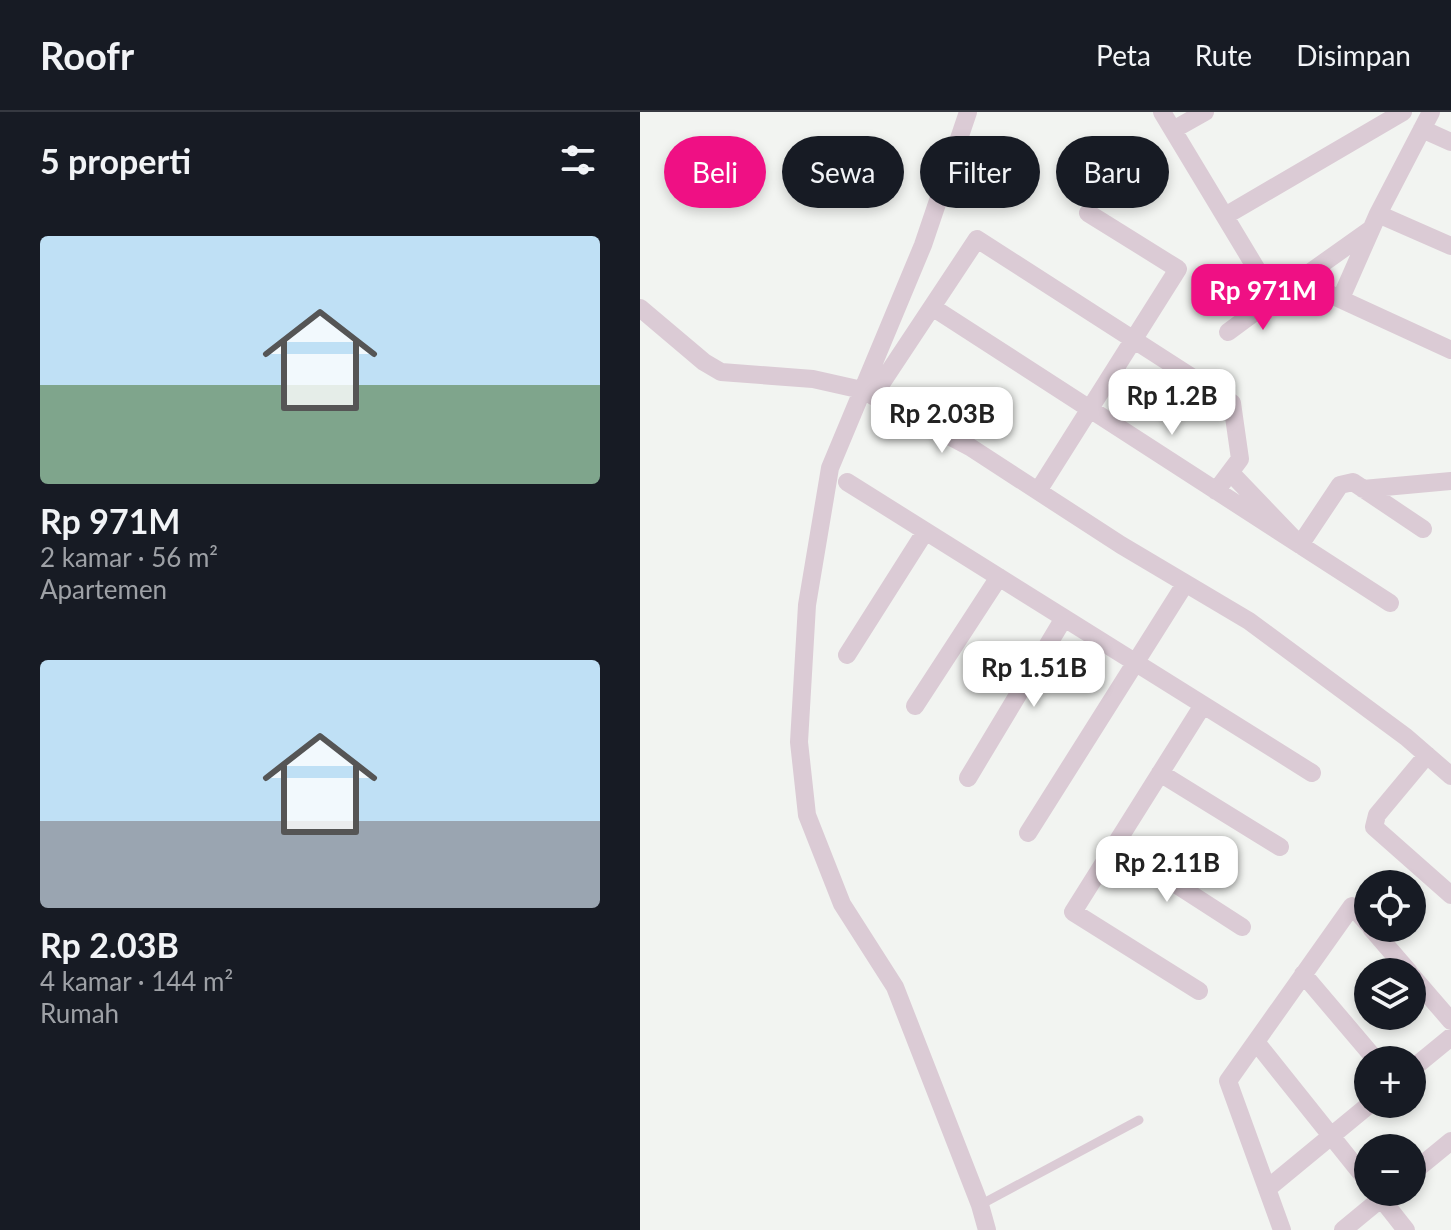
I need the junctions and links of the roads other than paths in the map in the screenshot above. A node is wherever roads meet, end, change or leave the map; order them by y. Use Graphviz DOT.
graph roads {
  1 [pos="968,112"];
  2 [pos="1162,112"];
  3 [pos="1205,112"];
  4 [pos="1403,112"];
  5 [pos="1426,120"];
  6 [pos="1173,130"];
  7 [pos="1451,142"];
  8 [pos="1088,213"];
  9 [pos="1225,216"];
  10 [pos="1375,222"];
  11 [pos="1451,246"];
  12 [pos="1301,281"];
  13 [pos="1274,298"];
  14 [pos="1341,298"];
  15 [pos="932,307"];
  16 [pos="640,308"];
  17 [pos="1228,332"];
  18 [pos="1133,340"];
  19 [pos="1451,350"];
  20 [pos="868,393"];
  21 [pos="1090,409"];
  22 [pos="1230,472"];
  23 [pos="1451,481"];
  24 [pos="847,482"];
  25 [pos="1363,489"];
  26 [pos="1038,491"];
  27 [pos="1216,491"];
  28 [pos="1423,529"];
  29 [pos="925,532"];
  30 [pos="1300,545"];
  31 [pos="999,577"];
  32 [pos="1185,584"];
  33 [pos="1390,603"];
  34 [pos="1064,618"];
  35 [pos="847,655"];
  36 [pos="1136,663"];
  37 [pos="1203,705"];
  38 [pos="915,706"];
  39 [pos="1427,755"];
  40 [pos="1160,773"];
  41 [pos="1312,773"];
  42 [pos="1451,776"];
  43 [pos="968,778"];
  44 [pos="1028,833"];
  45 [pos="1115,845"];
  46 [pos="1280,847"];
  47 [pos="1451,895"];
  48 [pos="1354,908"];
  49 [pos="1242,927"];
  50 [pos="1383,942"];
  51 [pos="1397,958"];
  52 [pos="1303,974"];
  53 [pos="1199,991"];
  54 [pos="1426,992"];
  55 [pos="1451,1021"];
  56 [pos="1451,1037"];
  57 [pos="1256,1042"];
  58 [pos="1364,1046"];
  59 [pos="1426,1058"];
  60 [pos="1354,1117"];
  61 [pos="1139,1120"];
  62 [pos="1331,1136"];
  63 [pos="1451,1141"];
  64 [pos="1426,1162"];
  65 [pos="1354,1165"];
  66 [pos="1267,1189"];
  67 [pos="980,1205"];
  68 [pos="1369,1206"];
  69 [pos="1390,1206"];
  70 [pos="987,1230"];
  71 [pos="1282,1230"];
  72 [pos="1343,1230"];
  73 [pos="1406,1230"];
  1 -- 20 [label="street"];
  2 -- 6 [label="street"];
  3 -- 6 [label="street"];
  4 -- 9 [label="street"];
  5 -- 7 [label="street"];
  5 -- 10 [label="street"];
  6 -- 9 [label="street"];
  8 -- 18 [label="street"];
  9 -- 13 [label="street"];
  10 -- 11 [label="street"];
  10 -- 12 [label="street"];
  10 -- 14 [label="street"];
  12 -- 13 [label="street"];
  12 -- 14 [label="street"];
  13 -- 17 [label="street"];
  14 -- 19 [label="street"];
  15 -- 18 [label="street"];
  15 -- 20 [label="street"];
  15 -- 21 [label="street"];
  16 -- 20 [label="street"];
  18 -- 21 [label="street"];
  18 -- 22 [label="street"];
  20 -- 26 [label="street"];
  20 -- 67 [label="street"];
  21 -- 26 [label="street"];
  21 -- 27 [label="street"];
  22 -- 27 [label="street"];
  22 -- 30 [label="street"];
  23 -- 25 [label="street"];
  24 -- 29 [label="street"];
  25 -- 28 [label="street"];
  25 -- 30 [label="street"];
  26 -- 32 [label="street"];
  27 -- 30 [label="street"];
  29 -- 31 [label="street"];
  29 -- 35 [label="street"];
  30 -- 33 [label="street"];
  31 -- 34 [label="street"];
  31 -- 38 [label="street"];
  32 -- 36 [label="street"];
  32 -- 39 [label="street"];
  34 -- 36 [label="street"];
  34 -- 43 [label="street"];
  36 -- 37 [label="street"];
  36 -- 44 [label="street"];
  37 -- 40 [label="street"];
  37 -- 41 [label="street"];
  39 -- 42 [label="street"];
  39 -- 47 [label="street"];
  40 -- 45 [label="street"];
  40 -- 46 [label="street"];
  45 -- 49 [label="street"];
  45 -- 53 [label="street"];
  48 -- 52 [label="street"];
  50 -- 51 [label="street"];
  52 -- 57 [label="street"];
  52 -- 58 [label="street"];
  54 -- 55 [label="street"];
  56 -- 59 [label="street"];
  57 -- 62 [label="street"];
  57 -- 66 [label="street"];
  60 -- 62 [label="street"];
  61 -- 67 [label="lane"];
  62 -- 65 [label="street"];
  62 -- 66 [label="street"];
  63 -- 64 [label="street"];
  66 -- 71 [label="street"];
  67 -- 70 [label="street"];
  68 -- 72 [label="street"];
  69 -- 73 [label="street"];
}
